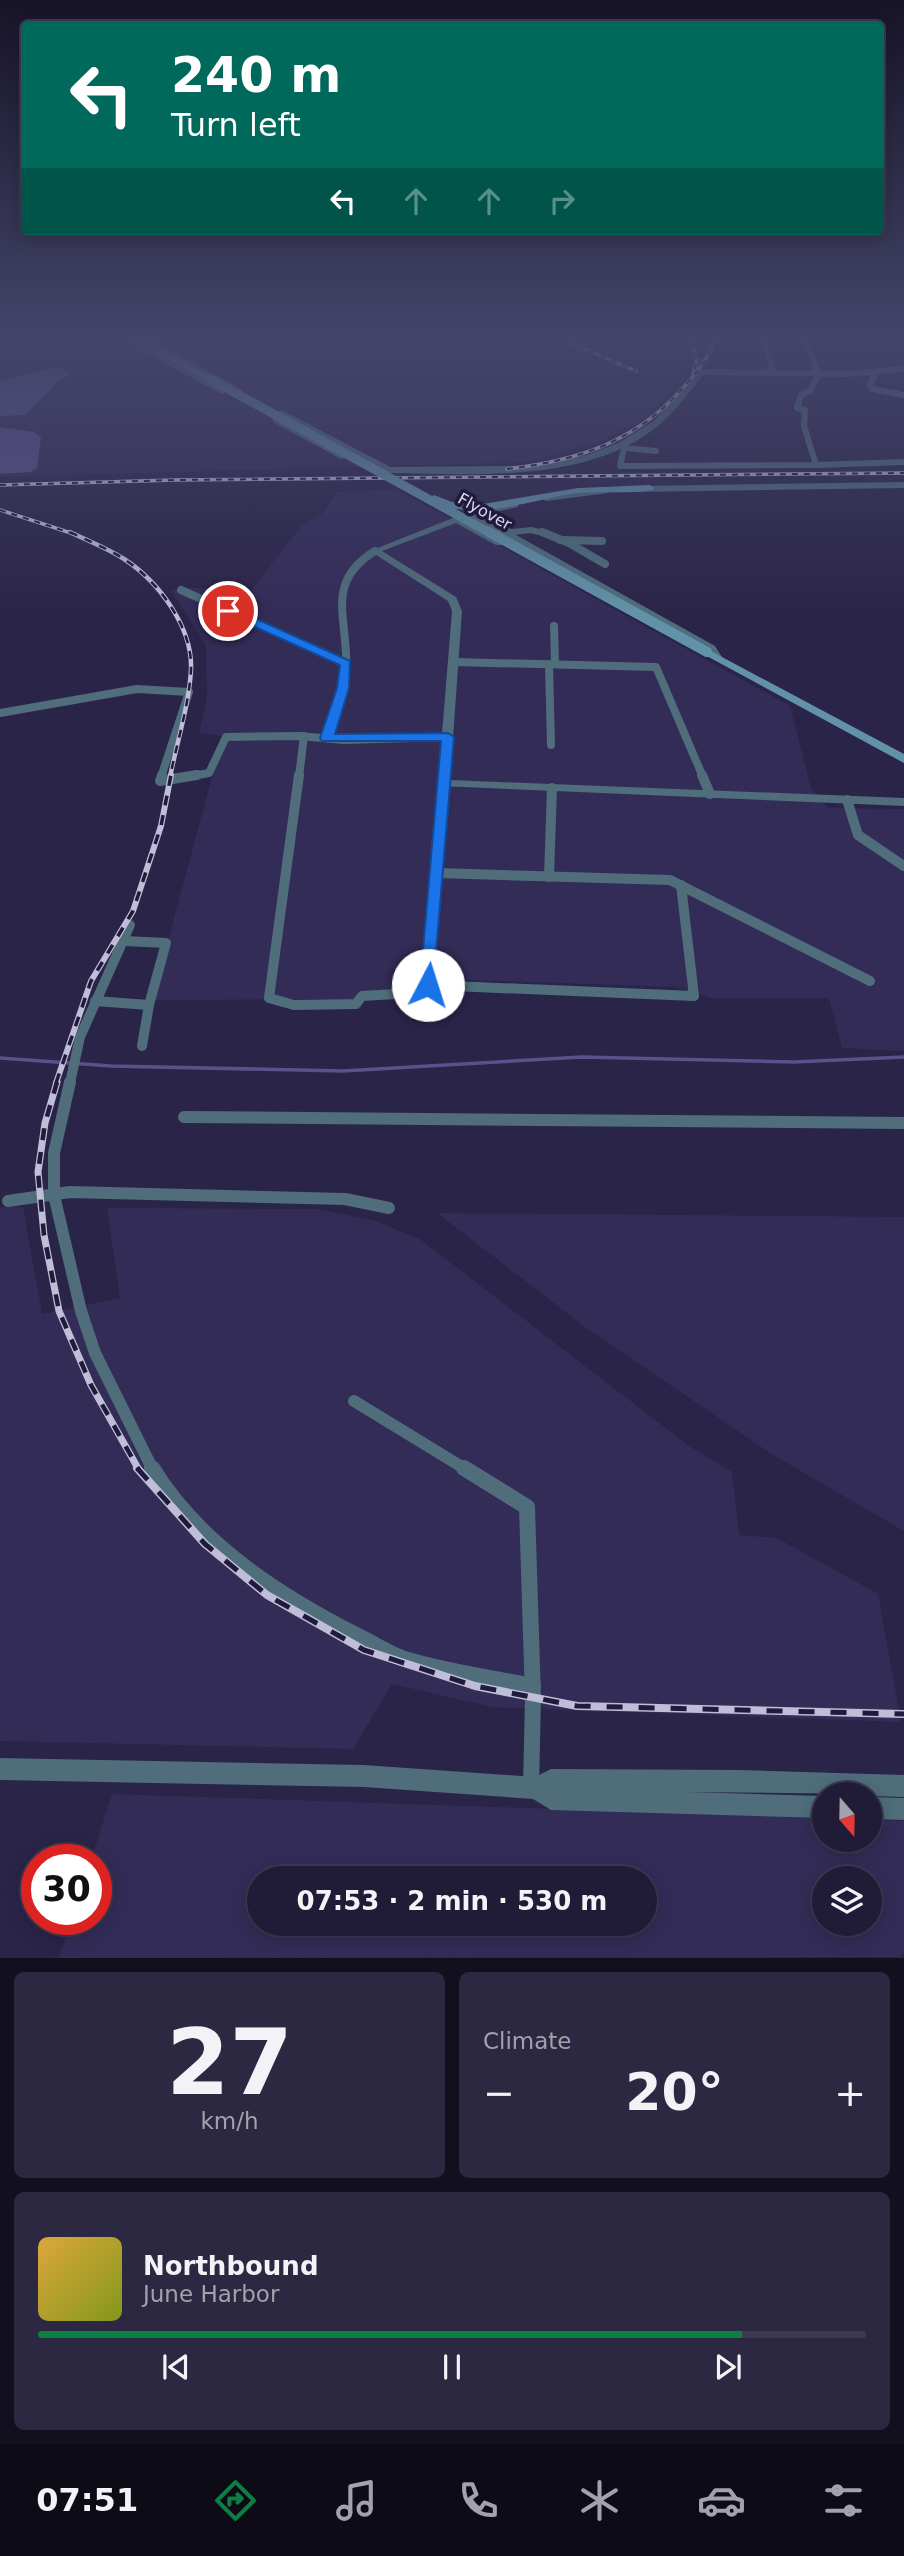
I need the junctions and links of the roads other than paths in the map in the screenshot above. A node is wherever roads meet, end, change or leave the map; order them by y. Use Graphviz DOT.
graph roads {
  1 [pos="309,432"];
  2 [pos="315,432"];
  3 [pos="643,432"];
  4 [pos="806,432"];
  5 [pos="656,451"];
  6 [pos="904,462"];
  7 [pos="816,465"];
  8 [pos="904,485"];
  9 [pos="650,488"];
  10 [pos="414,489"];
  11 [pos="471,514"];
  12 [pos="457,520"];
  13 [pos="504,533"];
  14 [pos="560,540"];
  15 [pos="602,541"];
  16 [pos="375,551"];
  17 [pos="605,564"];
  18 [pos="181,590"];
  19 [pos="554,626"];
  20 [pos="712,654"];
  21 [pos="454,662"];
  22 [pos="346,664"];
  23 [pos="552,664"];
  24 [pos="0,713"];
  25 [pos="304,736"];
  26 [pos="448,737"];
  27 [pos="327,738"];
  28 [pos="551,745"];
  29 [pos="904,759"];
  30 [pos="444,783"];
  31 [pos="552,788"];
  32 [pos="710,794"];
  33 [pos="847,800"];
  34 [pos="904,802"];
  35 [pos="904,866"];
  36 [pos="437,873"];
  37 [pos="549,877"];
  38 [pos="681,885"];
  39 [pos="130,925"];
  40 [pos="125,941"];
  41 [pos="870,981"];
  42 [pos="428,985"];
  43 [pos="94,1001"];
  44 [pos="149,1005"];
  45 [pos="142,1046"];
  46 [pos="184,1117"];
  47 [pos="904,1123"];
  48 [pos="54,1195"];
  49 [pos="8,1201"];
  50 [pos="389,1208"];
  51 [pos="354,1401"];
  52 [pos="533,1686"];
  53 [pos="0,1769"];
  54 [pos="904,1786"];
  55 [pos="534,1788"];
  56 [pos="812,1807"];
  57 [pos="882,1808"];
  58 [pos="904,1809"];
  1 -- 10 [label="main road, Flyover, bridge"];
  2 -- 3 [label="street"];
  4 -- 7 [label="street"];
  5 -- 7 [label="street"];
  6 -- 7 [label="street"];
  8 -- 9 [label="street"];
  9 -- 10 [label="main road, bridge"];
  9 -- 11 [label="street"];
  10 -- 20 [label="main road, Flyover, bridge"];
  11 -- 12 [label="street"];
  11 -- 13 [label="street"];
  12 -- 16 [label="street"];
  12 -- 20 [label="street"];
  13 -- 14 [label="street"];
  13 -- 20 [label="street"];
  14 -- 15 [label="street"];
  14 -- 17 [label="street"];
  16 -- 21 [label="street"];
  16 -- 22 [label="street"];
  18 -- 22 [label="street"];
  19 -- 23 [label="street"];
  20 -- 29 [label="main road, Flyover"];
  21 -- 23 [label="street"];
  21 -- 26 [label="street"];
  22 -- 27 [label="street"];
  23 -- 28 [label="street"];
  23 -- 32 [label="street"];
  24 -- 25 [label="street"];
  25 -- 27 [label="street"];
  25 -- 42 [label="street"];
  26 -- 27 [label="street"];
  26 -- 30 [label="street"];
  30 -- 31 [label="street"];
  30 -- 36 [label="street"];
  31 -- 32 [label="street"];
  31 -- 37 [label="street"];
  32 -- 33 [label="street"];
  33 -- 34 [label="street"];
  33 -- 35 [label="street"];
  36 -- 37 [label="street"];
  36 -- 42 [label="street"];
  37 -- 38 [label="street"];
  38 -- 41 [label="street"];
  38 -- 42 [label="street"];
  39 -- 40 [label="street"];
  40 -- 43 [label="street"];
  40 -- 44 [label="street"];
  43 -- 44 [label="street"];
  43 -- 48 [label="street"];
  44 -- 45 [label="street"];
  46 -- 47 [label="street"];
  48 -- 49 [label="street"];
  48 -- 50 [label="street"];
  48 -- 52 [label="street"];
  51 -- 52 [label="street"];
  52 -- 55 [label="street"];
  53 -- 55 [label="street"];
  54 -- 55 [label="street"];
  55 -- 56 [label="street"];
  57 -- 58 [label="street"];
}
